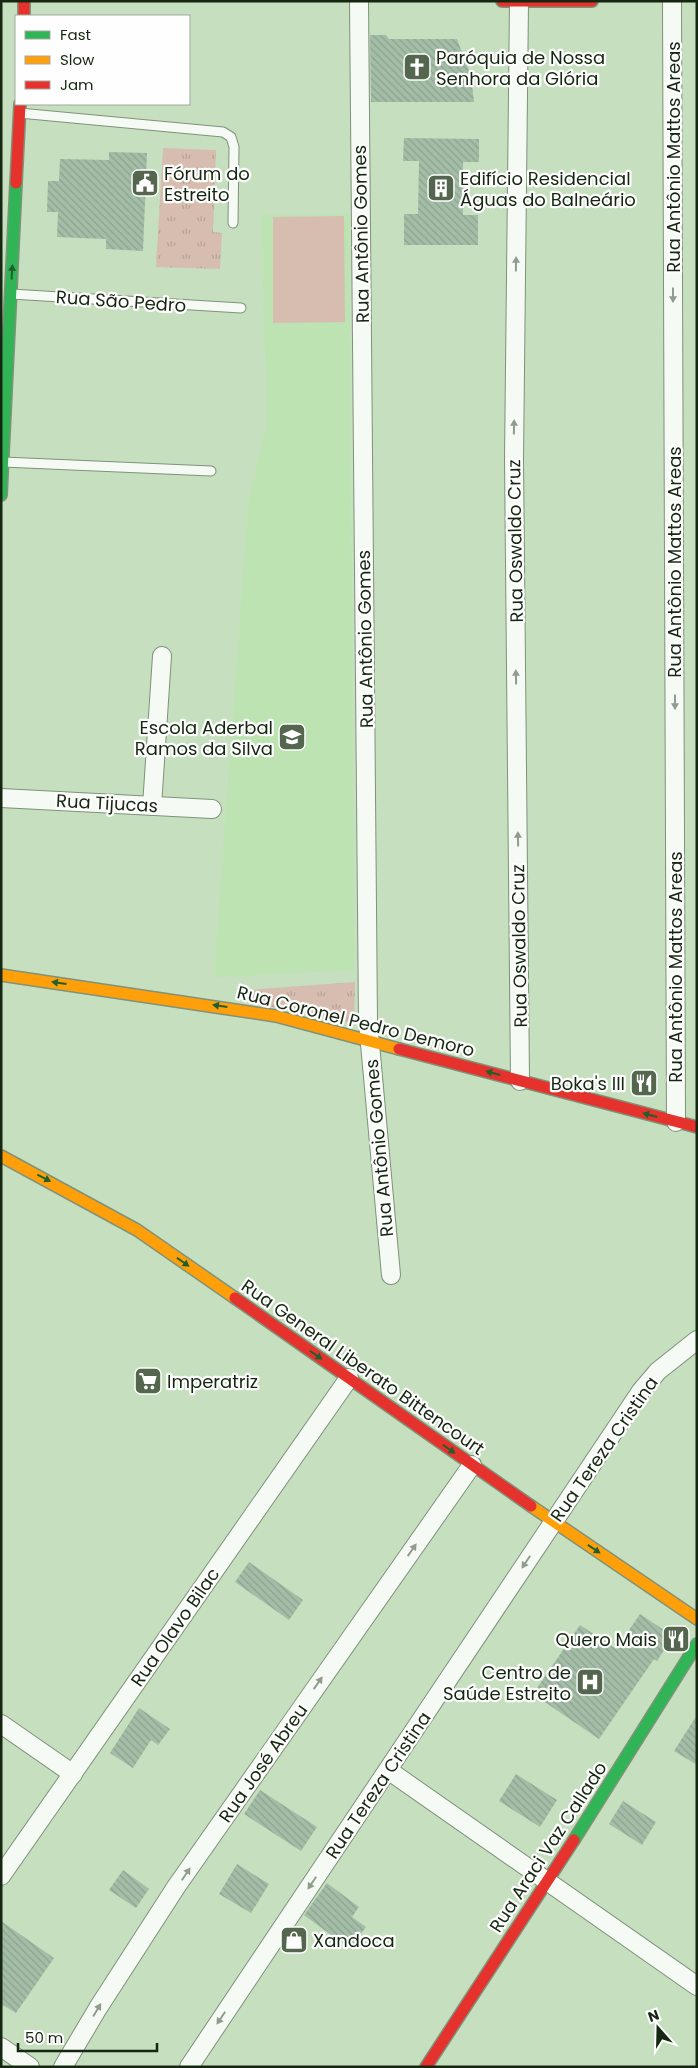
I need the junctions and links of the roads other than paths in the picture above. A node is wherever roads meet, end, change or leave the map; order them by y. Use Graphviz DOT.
graph roads {
  1 [pos="24,1"];
  2 [pos="359,1"];
  3 [pos="592,1"];
  4 [pos="672,1"];
  5 [pos="513,2"];
  6 [pos="24,15"];
  7 [pos="19,108"];
  8 [pos="233,223"];
  9 [pos="6,294"];
  10 [pos="241,308"];
  11 [pos="3,462"];
  12 [pos="211,471"];
  13 [pos="1,496"];
  14 [pos="162,656"];
  15 [pos="1,798"];
  16 [pos="152,806"];
  17 [pos="212,809"];
  18 [pos="1,974"];
  19 [pos="370,1040"];
  20 [pos="520,1081"];
  21 [pos="676,1122"];
  22 [pos="697,1127"];
  23 [pos="1,1156"];
  24 [pos="391,1275"];
  25 [pos="697,1340"];
  26 [pos="349,1378"];
  27 [pos="472,1465"];
  28 [pos="554,1522"];
  29 [pos="697,1619"];
  30 [pos="697,1644"];
  31 [pos="1,1724"];
  32 [pos="388,1770"];
  33 [pos="72,1774"];
  34 [pos="1,1876"];
  35 [pos="548,1882"];
  36 [pos="697,1986"];
  37 [pos="1,2047"];
  38 [pos="432,2065"];
  39 [pos="30,2067"];
  40 [pos="63,2067"];
  41 [pos="189,2067"];
  1 -- 6 [label="main road"];
  2 -- 19 [label="street, Rua Antônio Gomes"];
  3 -- 5 [label="main road"];
  4 -- 21 [label="street, Rua Antônio Mattos Areas, one-way"];
  20 -- 5 [label="street, Rua Oswaldo Cruz, one-way"];
  7 -- 8 [label="lane"];
  9 -- 7 [label="main road, one-way"];
  9 -- 10 [label="lane, Rua São Pedro"];
  9 -- 11 [label="main road"];
  11 -- 12 [label="lane"];
  11 -- 13 [label="main road"];
  14 -- 16 [label="street"];
  15 -- 16 [label="street, Rua Tijucas"];
  16 -- 17 [label="street, Rua Tijucas"];
  19 -- 18 [label="main road, Rua Coronel Pedro Demoro, one-way"];
  20 -- 19 [label="main road, Rua Coronel Pedro Demoro, one-way"];
  19 -- 24 [label="street, Rua Antônio Gomes"];
  21 -- 20 [label="main road, Rua Coronel Pedro Demoro, one-way"];
  21 -- 22 [label="main road, Rua Coronel Pedro Demoro"];
  23 -- 26 [label="main road, Rua General Liberato Bittencourt, one-way"];
  25 -- 28 [label="street, Rua Tereza Cristina"];
  26 -- 27 [label="main road, Rua General Liberato Bittencourt, one-way"];
  26 -- 33 [label="street, Rua Olavo Bilac"];
  27 -- 28 [label="main road, Rua General Liberato Bittencourt"];
  40 -- 27 [label="street, Rua José Abreu, one-way"];
  28 -- 29 [label="main road, Rua General Liberato Bittencourt, one-way"];
  28 -- 32 [label="street, Rua Tereza Cristina, one-way"];
  30 -- 35 [label="main road, Rua Araci Vaz Callado"];
  31 -- 33 [label="street"];
  32 -- 35 [label="street"];
  32 -- 41 [label="street, Rua Tereza Cristina, one-way"];
  33 -- 34 [label="street, Rua Olavo Bilac"];
  35 -- 36 [label="street"];
  35 -- 38 [label="main road, Rua Araci Vaz Callado"];
  37 -- 39 [label="street"];
}
